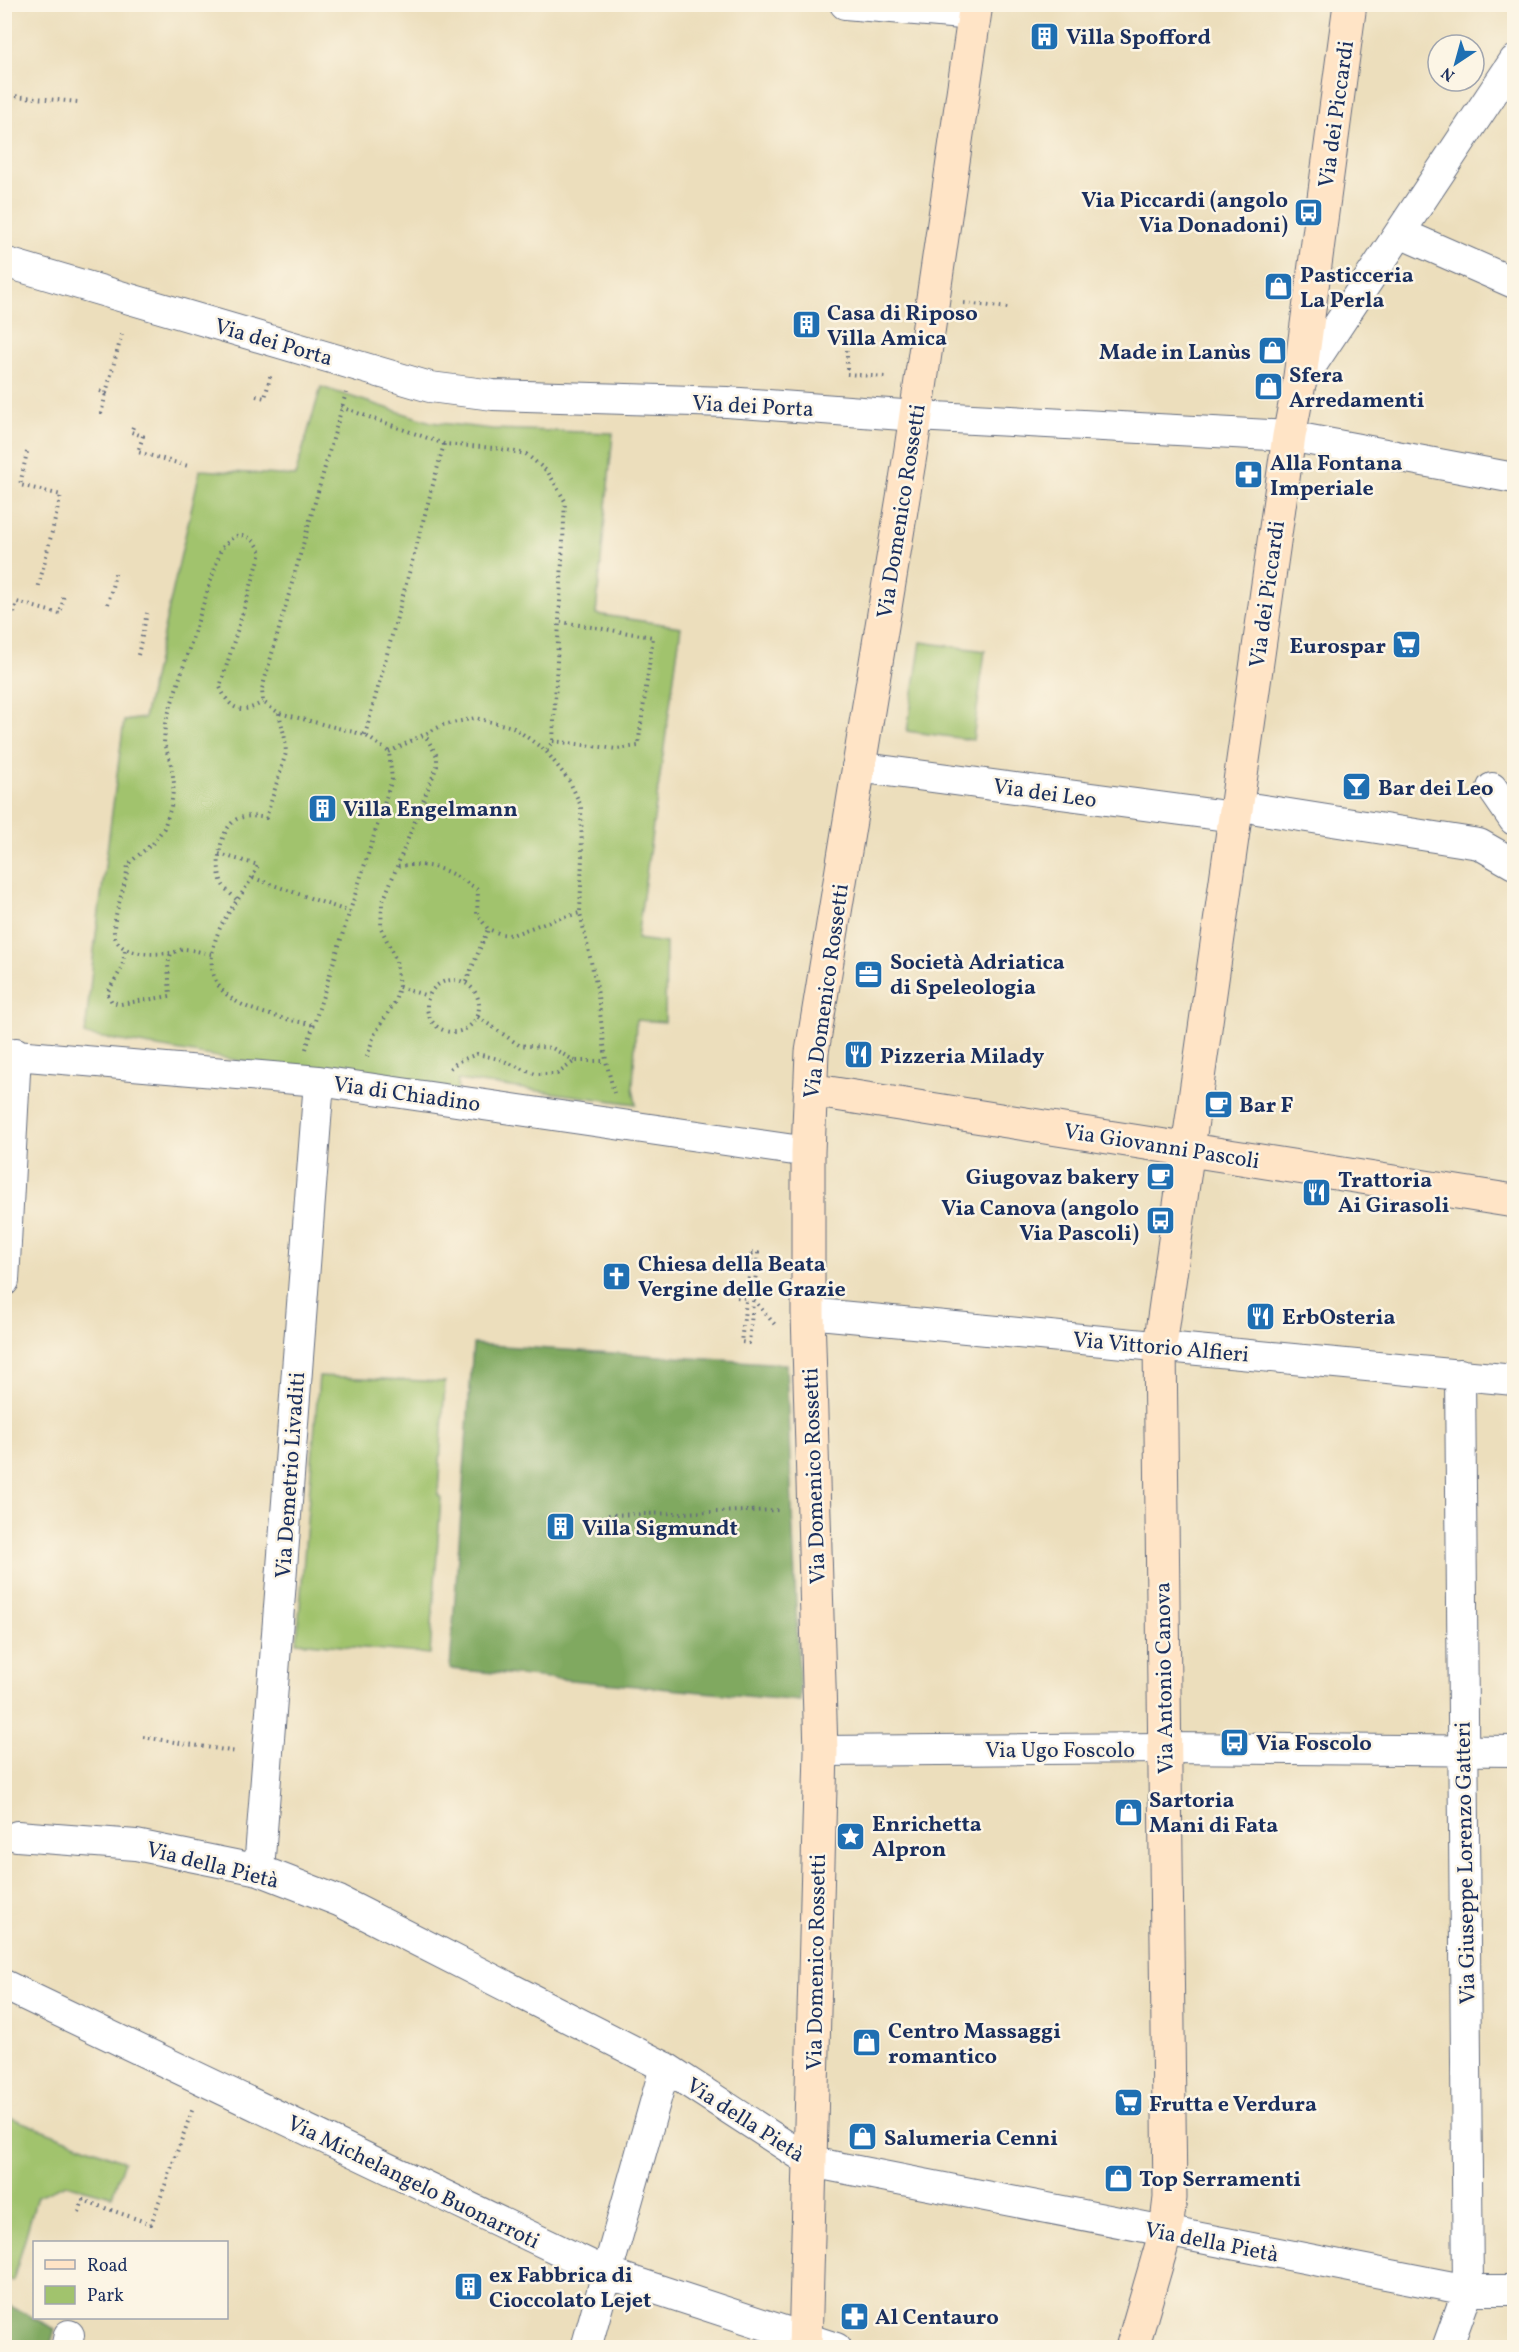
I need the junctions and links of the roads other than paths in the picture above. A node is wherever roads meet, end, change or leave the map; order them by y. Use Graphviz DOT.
graph roads {
  1 [pos="845,4"];
  2 [pos="1350,4"];
  3 [pos="975,10"];
  4 [pos="1515,61"];
  5 [pos="1400,233"];
  6 [pos="4,262"];
  7 [pos="1515,283"];
  8 [pos="1299,384"];
  9 [pos="916,416"];
  10 [pos="1289,436"];
  11 [pos="1515,478"];
  12 [pos="857,767"];
  13 [pos="1492,788"];
  14 [pos="1245,813"];
  15 [pos="1515,820"];
  16 [pos="1515,864"];
  17 [pos="10,1054"];
  18 [pos="312,1069"];
  19 [pos="810,1090"];
  20 [pos="1188,1149"];
  21 [pos="808,1152"];
  22 [pos="1515,1201"];
  23 [pos="4,1281"];
  24 [pos="808,1313"];
  25 [pos="1160,1346"];
  26 [pos="1460,1374"];
  27 [pos="1515,1380"];
  28 [pos="1164,1748"];
  29 [pos="821,1751"];
  30 [pos="1463,1751"];
  31 [pos="1515,1751"];
  32 [pos="17,1836"];
  33 [pos="259,1870"];
  34 [pos="4,1985"];
  35 [pos="665,2067"];
  36 [pos="811,2162"];
  37 [pos="1166,2231"];
  38 [pos="607,2273"];
  39 [pos="1468,2290"];
  40 [pos="1515,2290"];
  41 [pos="816,2344"];
  42 [pos="586,2348"];
  43 [pos="1132,2348"];
  44 [pos="1447,2348"];
  1 -- 3 [label="street"];
  2 -- 8 [label="main road, Via dei Piccardi"];
  3 -- 9 [label="main road, Via Domenico Rossetti"];
  4 -- 5 [label="street"];
  5 -- 7 [label="street"];
  5 -- 8 [label="street"];
  6 -- 9 [label="street, Via dei Porta"];
  8 -- 10 [label="main road, Via dei Piccardi"];
  9 -- 10 [label="street, Via dei Porta"];
  9 -- 12 [label="main road, Via Domenico Rossetti"];
  10 -- 11 [label="street, Via dei Porta"];
  10 -- 14 [label="main road, Via dei Piccardi"];
  12 -- 14 [label="street, Via dei Leo"];
  12 -- 19 [label="main road, Via Domenico Rossetti"];
  13 -- 15 [label="street"];
  14 -- 16 [label="street, Via dei Leo"];
  14 -- 20 [label="main road, Via dei Piccardi"];
  17 -- 18 [label="street, Via di Chiadino"];
  17 -- 23 [label="street"];
  18 -- 21 [label="street, Via di Chiadino"];
  18 -- 33 [label="street, Via Demetrio Livaditi"];
  19 -- 20 [label="main road, Via Giovanni Pascoli"];
  19 -- 21 [label="main road, Via Domenico Rossetti"];
  20 -- 22 [label="main road, Via Giovanni Pascoli"];
  20 -- 25 [label="main road, Via Antonio Canova"];
  21 -- 24 [label="main road, Via Domenico Rossetti"];
  24 -- 25 [label="street, Via Vittorio Alfieri"];
  24 -- 29 [label="main road, Via Domenico Rossetti"];
  25 -- 26 [label="street, Via Vittorio Alfieri"];
  25 -- 28 [label="main road, Via Antonio Canova"];
  26 -- 27 [label="street, Via Vittorio Alfieri"];
  26 -- 30 [label="street, Via Giuseppe Lorenzo Gatteri"];
  28 -- 29 [label="street, Via Ugo Foscolo"];
  28 -- 30 [label="street, Via Ugo Foscolo"];
  28 -- 37 [label="main road, Via Antonio Canova"];
  29 -- 36 [label="main road, Via Domenico Rossetti"];
  30 -- 31 [label="street, Via Ugo Foscolo"];
  30 -- 39 [label="street, Via Giuseppe Lorenzo Gatteri"];
  32 -- 33 [label="street, Via della Pietà"];
  33 -- 35 [label="street, Via della Pietà"];
  34 -- 38 [label="street, Via Michelangelo Buonarroti"];
  35 -- 36 [label="street, Via della Pietà"];
  35 -- 38 [label="street"];
  36 -- 37 [label="street, Via della Pietà"];
  36 -- 41 [label="main road, Via Domenico Rossetti"];
  37 -- 39 [label="street, Via della Pietà"];
  37 -- 43 [label="main road, Via Antonio Canova"];
  38 -- 41 [label="street, Via Michelangelo Buonarroti"];
  38 -- 42 [label="street"];
  39 -- 40 [label="street, Via della Pietà"];
  39 -- 44 [label="street, Via Giuseppe Lorenzo Gatteri"];
}
